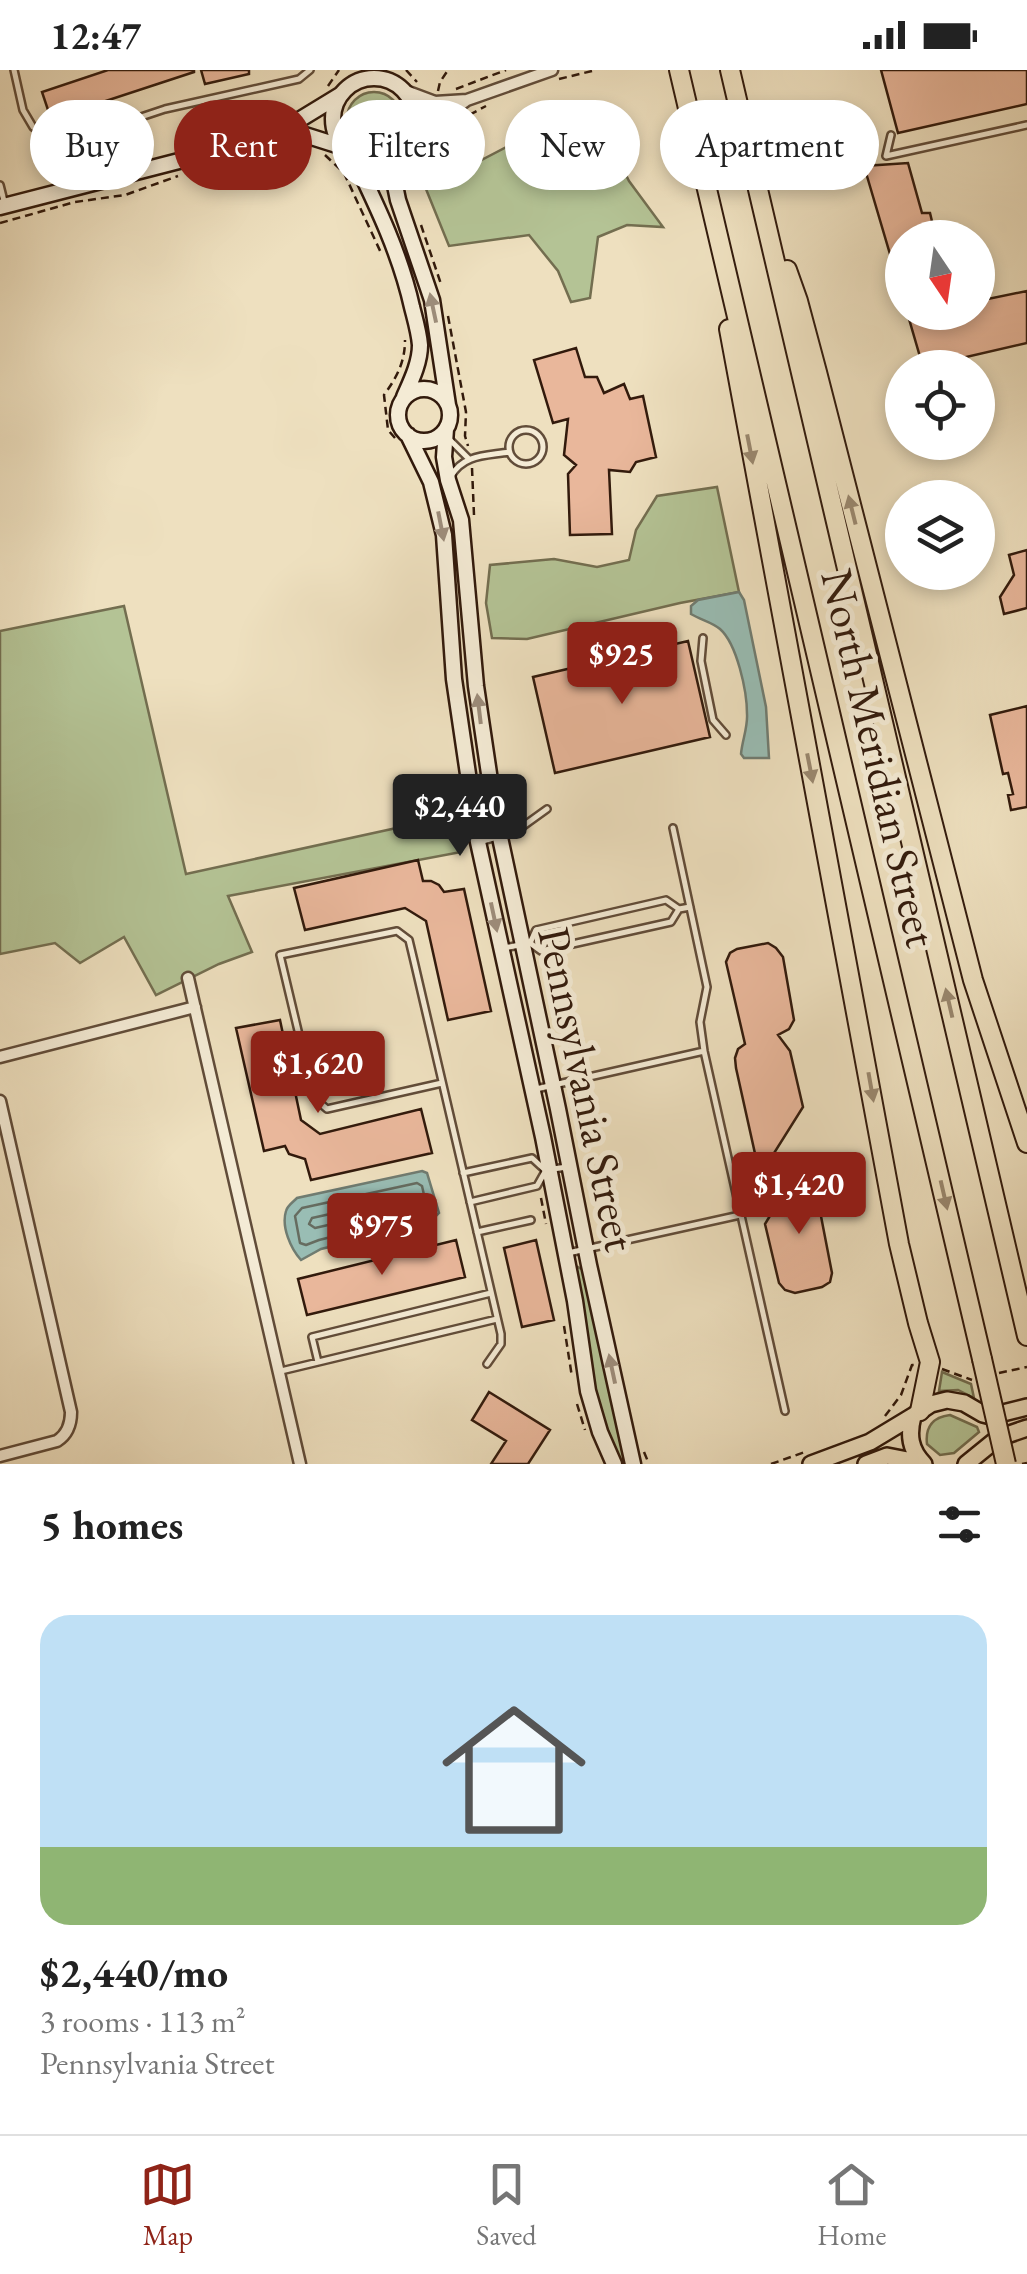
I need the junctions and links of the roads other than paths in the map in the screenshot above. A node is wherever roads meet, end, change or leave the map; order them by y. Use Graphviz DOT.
graph roads {
  1 [pos="14,70"];
  2 [pos="310,70"];
  3 [pos="354,70"];
  4 [pos="679,70"];
  5 [pos="730,70"];
  6 [pos="551,76"];
  7 [pos="396,82"];
  8 [pos="343,92"];
  9 [pos="338,100"];
  10 [pos="430,100"];
  11 [pos="467,100"];
  12 [pos="312,112"];
  13 [pos="1027,125"];
  14 [pos="891,135"];
  15 [pos="174,162"];
  16 [pos="0,185"];
  17 [pos="367,190"];
  18 [pos="396,190"];
  19 [pos="760,199"];
  20 [pos="2,207"];
  21 [pos="713,214"];
  22 [pos="404,398"];
  23 [pos="448,404"];
  24 [pos="446,431"];
  25 [pos="408,435"];
  26 [pos="509,452"];
  27 [pos="468,458"];
  28 [pos="448,480"];
  29 [pos="703,638"];
  30 [pos="726,735"];
  31 [pos="547,810"];
  32 [pos="673,828"];
  33 [pos="500,837"];
  34 [pos="478,842"];
  35 [pos="690,906"];
  36 [pos="679,909"];
  37 [pos="526,944"];
  38 [pos="501,949"];
  39 [pos="188,978"];
  40 [pos="195,1007"];
  41 [pos="704,1052"];
  42 [pos="0,1057"];
  43 [pos="442,1083"];
  44 [pos="554,1086"];
  45 [pos="532,1089"];
  46 [pos="0,1101"];
  47 [pos="1027,1143"];
  48 [pos="570,1166"];
  49 [pos="548,1170"];
  50 [pos="463,1173"];
  51 [pos="470,1202"];
  52 [pos="740,1214"];
  53 [pos="530,1220"];
  54 [pos="477,1232"];
  55 [pos="586,1250"];
  56 [pos="565,1254"];
  57 [pos="491,1293"];
  58 [pos="497,1319"];
  59 [pos="1027,1336"];
  60 [pos="318,1362"];
  61 [pos="488,1364"];
  62 [pos="278,1371"];
  63 [pos="1027,1407"];
  64 [pos="785,1410"];
  65 [pos="917,1414"];
  66 [pos="1027,1428"];
  67 [pos="0,1456"];
  68 [pos="643,1463"];
  69 [pos="300,1464"];
  70 [pos="614,1464"];
  71 [pos="811,1464"];
  72 [pos="866,1464"];
  73 [pos="923,1464"];
  74 [pos="966,1464"];
  75 [pos="1006,1464"];
  1 -- 2 [label="lane"];
  3 -- 8 [label="main road"];
  4 -- 21 [label="highway, North Meridian Street"];
  5 -- 19 [label="highway, North Meridian Street"];
  6 -- 11 [label="street"];
  7 -- 8 [label="main road"];
  7 -- 10 [label="street"];
  8 -- 9 [label="main road"];
  8 -- 12 [label="main road"];
  13 -- 14 [label="lane"];
  15 -- 20 [label="main road"];
  16 -- 20 [label="lane"];
  17 -- 22 [label="main road"];
  23 -- 18 [label="main road, one-way"];
  47 -- 19 [label="highway, one-way"];
  59 -- 19 [label="highway, North Meridian Street, one-way"];
  21 -- 65 [label="highway, one-way"];
  21 -- 75 [label="highway, North Meridian Street, one-way, bridge"];
  22 -- 23 [label="main road"];
  22 -- 25 [label="main road"];
  23 -- 24 [label="main road"];
  24 -- 25 [label="main road"];
  24 -- 27 [label="lane"];
  24 -- 28 [label="main road, Pennsylvania Street"];
  25 -- 34 [label="main road, Pennsylvania Street, one-way"];
  26 -- 26 [label="lane"];
  26 -- 27 [label="lane"];
  27 -- 28 [label="lane"];
  33 -- 28 [label="main road, Pennsylvania Street, one-way"];
  29 -- 30 [label="lane"];
  31 -- 33 [label="lane"];
  32 -- 35 [label="lane"];
  33 -- 34 [label="lane"];
  33 -- 37 [label="main road, Pennsylvania Street"];
  34 -- 38 [label="main road, Pennsylvania Street, one-way"];
  35 -- 36 [label="lane"];
  35 -- 41 [label="lane"];
  36 -- 37 [label="lane"];
  36 -- 37 [label="lane"];
  37 -- 38 [label="lane"];
  37 -- 44 [label="main road, Pennsylvania Street"];
  38 -- 45 [label="main road, Pennsylvania Street"];
  39 -- 40 [label="street"];
  40 -- 42 [label="street"];
  40 -- 62 [label="street"];
  41 -- 44 [label="lane"];
  41 -- 52 [label="lane"];
  43 -- 43 [label="lane"];
  43 -- 50 [label="lane"];
  44 -- 45 [label="lane"];
  44 -- 48 [label="main road, Pennsylvania Street"];
  45 -- 49 [label="main road, Pennsylvania Street"];
  46 -- 67 [label="street"];
  48 -- 49 [label="lane"];
  48 -- 55 [label="main road, Pennsylvania Street"];
  49 -- 50 [label="lane"];
  49 -- 51 [label="lane"];
  49 -- 56 [label="main road, Pennsylvania Street"];
  50 -- 51 [label="lane"];
  51 -- 54 [label="lane"];
  52 -- 55 [label="lane"];
  52 -- 64 [label="lane"];
  53 -- 54 [label="lane"];
  54 -- 57 [label="lane"];
  55 -- 56 [label="lane"];
  68 -- 55 [label="main road, Pennsylvania Street, one-way"];
  56 -- 70 [label="main road, Pennsylvania Street"];
  57 -- 58 [label="lane"];
  57 -- 60 [label="lane"];
  58 -- 60 [label="lane"];
  58 -- 61 [label="lane"];
  60 -- 62 [label="lane"];
  62 -- 69 [label="street"];
  63 -- 65 [label="main road"];
  65 -- 71 [label="main road"];
  65 -- 73 [label="main road"];
  66 -- 74 [label="main road"];
  72 -- 73 [label="main road"];
}
